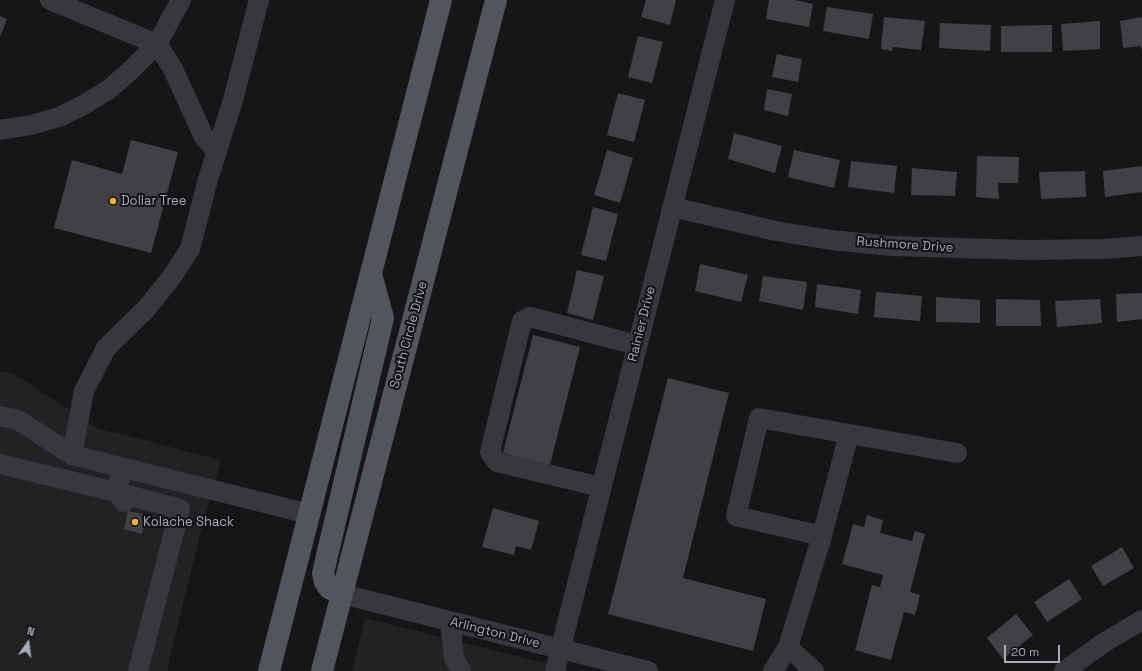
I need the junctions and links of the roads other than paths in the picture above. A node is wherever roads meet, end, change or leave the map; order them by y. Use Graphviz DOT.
graph roads {
  1 [pos="50,0"];
  2 [pos="181,0"];
  3 [pos="259,0"];
  4 [pos="441,0"];
  5 [pos="496,0"];
  6 [pos="725,0"];
  7 [pos="157,44"];
  8 [pos="0,130"];
  9 [pos="217,152"];
  10 [pos="672,207"];
  11 [pos="1142,246"];
  12 [pos="370,273"];
  13 [pos="637,345"];
  14 [pos="0,416"];
  15 [pos="849,434"];
  16 [pos="957,453"];
  17 [pos="72,455"];
  18 [pos="0,464"];
  19 [pos="122,468"];
  20 [pos="601,487"];
  21 [pos="116,492"];
  22 [pos="309,514"];
  23 [pos="822,536"];
  24 [pos="342,594"];
  25 [pos="1142,620"];
  26 [pos="450,622"];
  27 [pos="788,647"];
  28 [pos="560,649"];
  29 [pos="454,667"];
  30 [pos="138,671"];
  31 [pos="269,671"];
  32 [pos="322,671"];
  33 [pos="555,671"];
  34 [pos="648,671"];
  35 [pos="772,671"];
  36 [pos="814,671"];
  37 [pos="1064,671"];
  1 -- 7 [label="street"];
  2 -- 7 [label="street"];
  3 -- 9 [label="street"];
  4 -- 12 [label="main road"];
  5 -- 24 [label="main road, South Circle Drive"];
  6 -- 10 [label="street, Rainier Drive"];
  7 -- 8 [label="street"];
  7 -- 9 [label="street"];
  9 -- 17 [label="street"];
  10 -- 11 [label="street, Rushmore Drive"];
  10 -- 13 [label="street, Rainier Drive"];
  12 -- 22 [label="main road"];
  12 -- 24 [label="main road"];
  13 -- 20 [label="street, Rainier Drive"];
  13 -- 20 [label="street"];
  14 -- 17 [label="street"];
  15 -- 16 [label="street"];
  15 -- 23 [label="street"];
  15 -- 23 [label="street"];
  17 -- 19 [label="street"];
  18 -- 21 [label="street"];
  19 -- 21 [label="street"];
  19 -- 22 [label="street"];
  20 -- 28 [label="street, Rainier Drive"];
  21 -- 30 [label="street"];
  22 -- 31 [label="main road"];
  23 -- 27 [label="street"];
  24 -- 26 [label="street, Arlington Drive"];
  24 -- 32 [label="main road, South Circle Drive"];
  25 -- 37 [label="street"];
  26 -- 28 [label="street, Arlington Drive"];
  26 -- 29 [label="street"];
  27 -- 35 [label="street"];
  27 -- 36 [label="street"];
  28 -- 33 [label="street, Rainier Drive"];
  28 -- 34 [label="street, Arlington Drive"];
}
